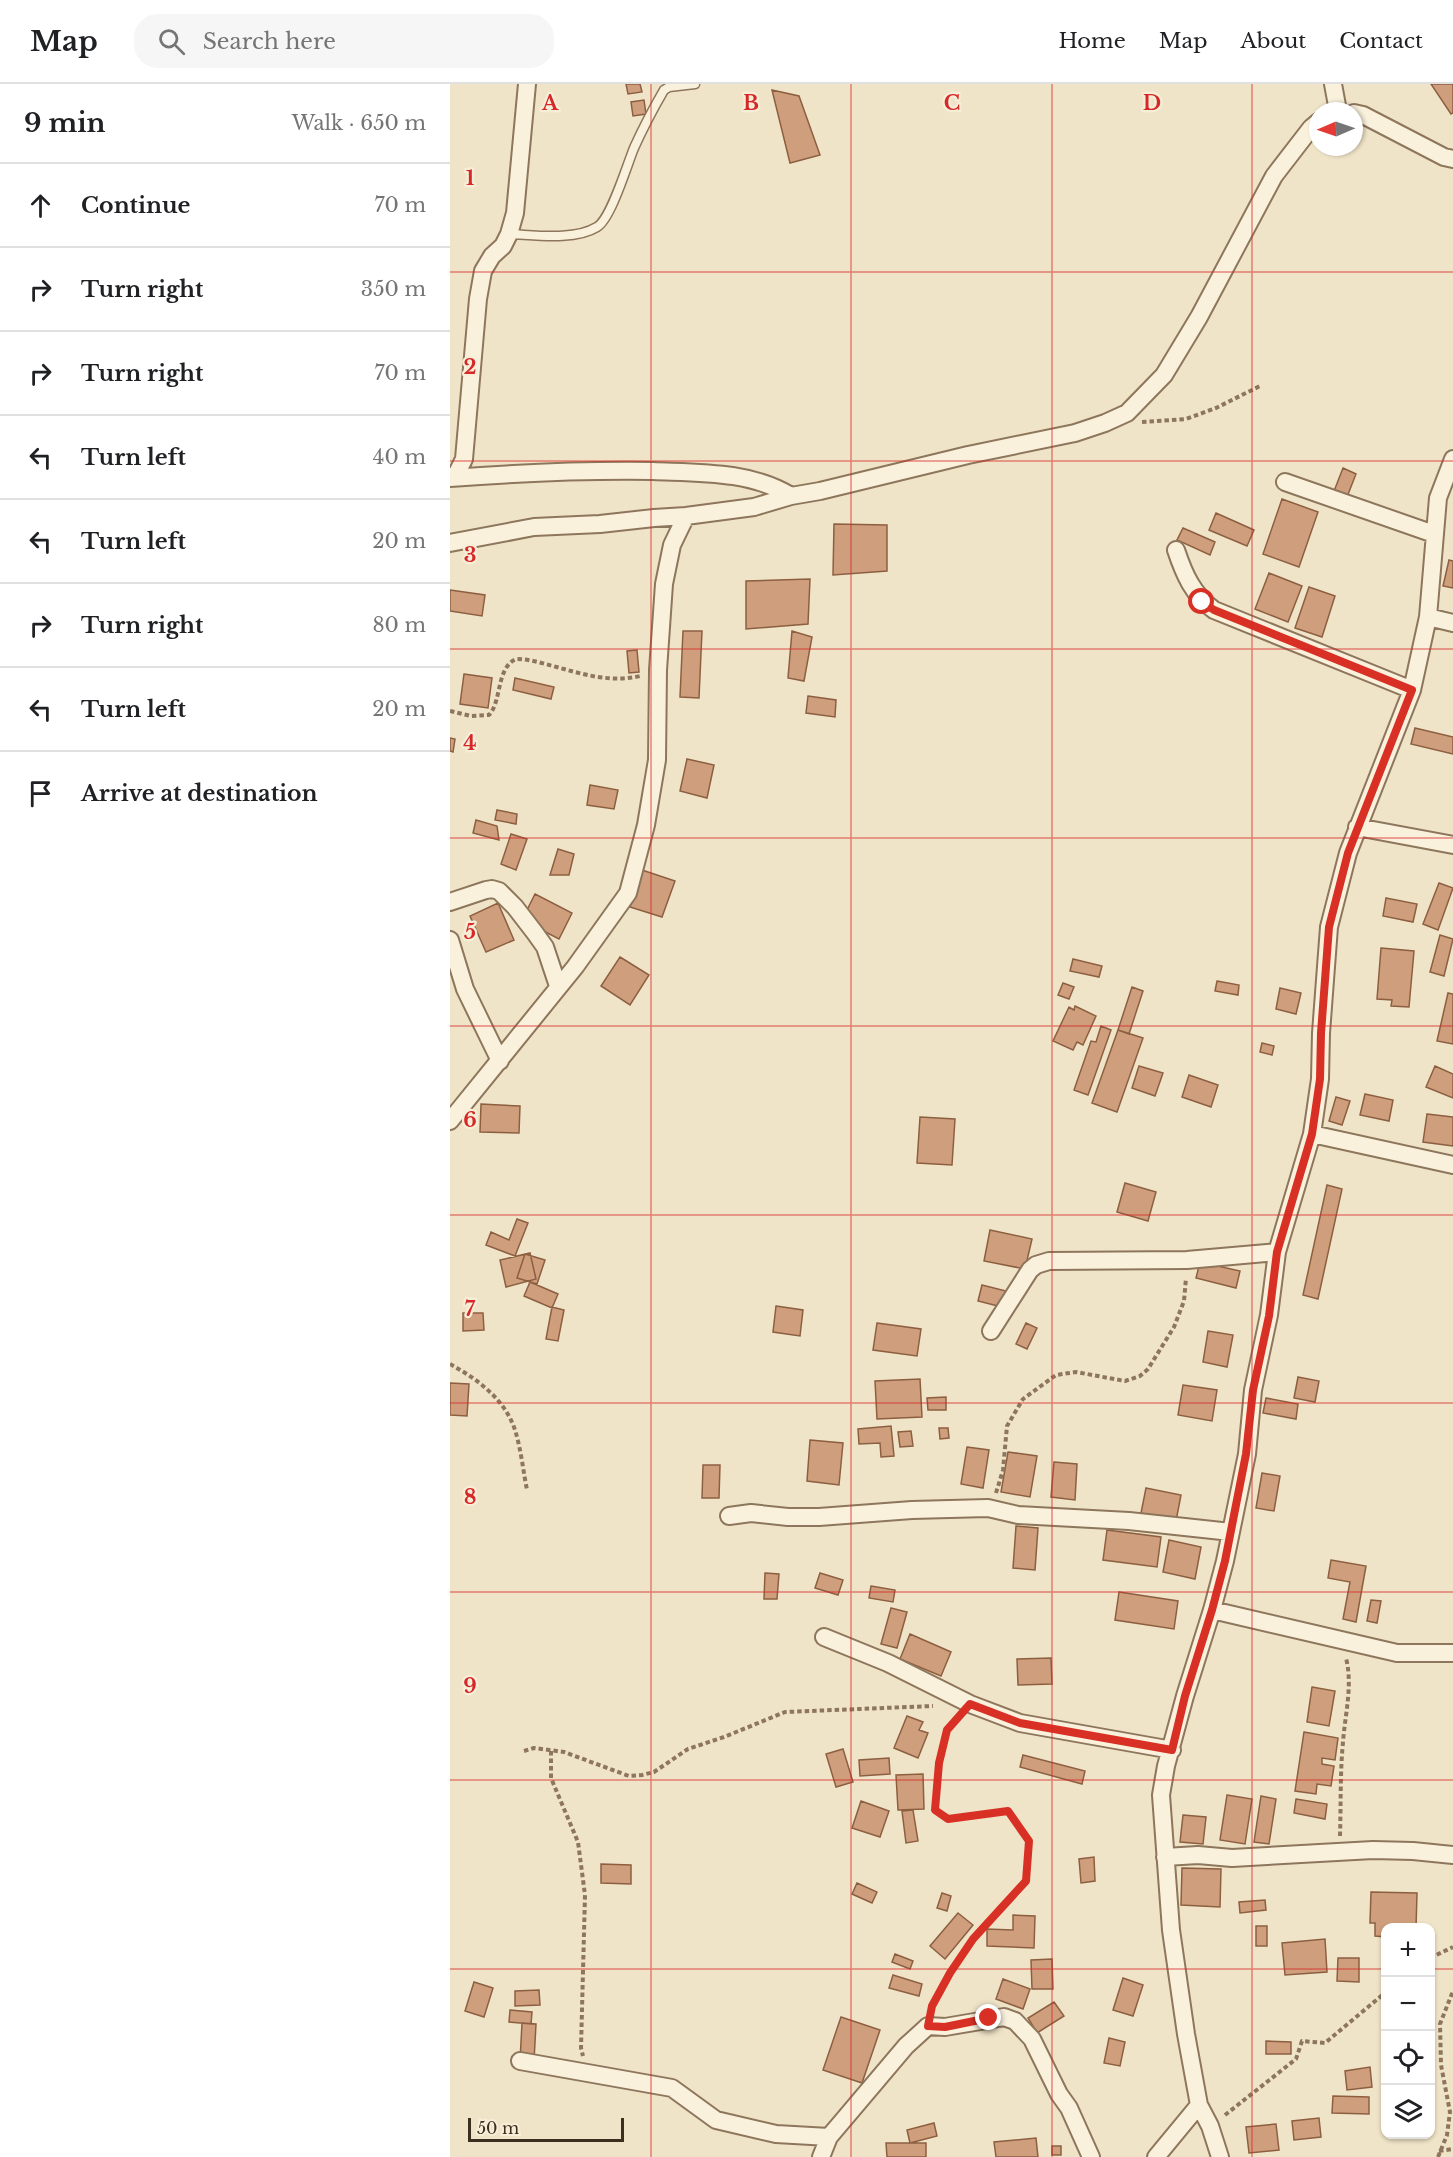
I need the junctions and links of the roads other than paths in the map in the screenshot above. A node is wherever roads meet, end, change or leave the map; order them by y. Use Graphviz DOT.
graph roads {
  1 [pos="527,84"];
  2 [pos="695,84"];
  3 [pos="1333,84"];
  4 [pos="669,86"];
  5 [pos="1336,102"];
  6 [pos="1363,115"];
  7 [pos="1309,131"];
  8 [pos="1453,159"];
  9 [pos="509,234"];
  10 [pos="1453,459"];
  11 [pos="1285,482"];
  12 [pos="791,496"];
  13 [pos="686,516"];
  14 [pos="1434,534"];
  15 [pos="450,543"];
  16 [pos="1176,550"];
  17 [pos="1428,617"];
  18 [pos="1453,623"];
  19 [pos="1412,690"];
  20 [pos="1357,827"];
  21 [pos="1453,845"];
  22 [pos="450,902"];
  23 [pos="450,940"];
  24 [pos="558,986"];
  25 [pos="500,1061"];
  26 [pos="450,1121"];
  27 [pos="1312,1134"];
  28 [pos="1453,1165"];
  29 [pos="1277,1252"];
  30 [pos="991,1331"];
  31 [pos="729,1516"];
  32 [pos="1231,1532"];
  33 [pos="1212,1610"];
  34 [pos="824,1637"];
  35 [pos="1453,1653"];
  36 [pos="1172,1750"];
  37 [pos="1453,1855"];
  38 [pos="1165,1857"];
  39 [pos="520,2061"];
  40 [pos="1198,2104"];
  41 [pos="829,2137"];
  42 [pos="821,2157"];
  43 [pos="1091,2157"];
  44 [pos="1156,2157"];
  45 [pos="1220,2157"];
  1 -- 9 [label="street"];
  2 -- 4 [label="lane"];
  3 -- 5 [label="street"];
  4 -- 9 [label="lane"];
  6 -- 8 [label="street"];
  7 -- 12 [label="street"];
  9 -- 12 [label="street"];
  10 -- 14 [label="street"];
  11 -- 14 [label="street"];
  12 -- 13 [label="street"];
  13 -- 15 [label="street"];
  13 -- 24 [label="street"];
  14 -- 17 [label="street"];
  16 -- 19 [label="street"];
  17 -- 18 [label="street"];
  17 -- 19 [label="street"];
  19 -- 20 [label="street"];
  20 -- 21 [label="street"];
  20 -- 27 [label="street"];
  22 -- 24 [label="street"];
  23 -- 25 [label="street"];
  24 -- 25 [label="street"];
  25 -- 26 [label="street"];
  27 -- 28 [label="street"];
  27 -- 29 [label="street"];
  29 -- 30 [label="street"];
  29 -- 32 [label="street"];
  31 -- 32 [label="street"];
  32 -- 33 [label="street"];
  33 -- 35 [label="street"];
  33 -- 36 [label="street"];
  34 -- 36 [label="street"];
  36 -- 38 [label="street"];
  37 -- 38 [label="street"];
  38 -- 40 [label="street"];
  39 -- 41 [label="street"];
  40 -- 44 [label="street"];
  40 -- 45 [label="street"];
  41 -- 42 [label="street"];
  41 -- 43 [label="street"];
}
